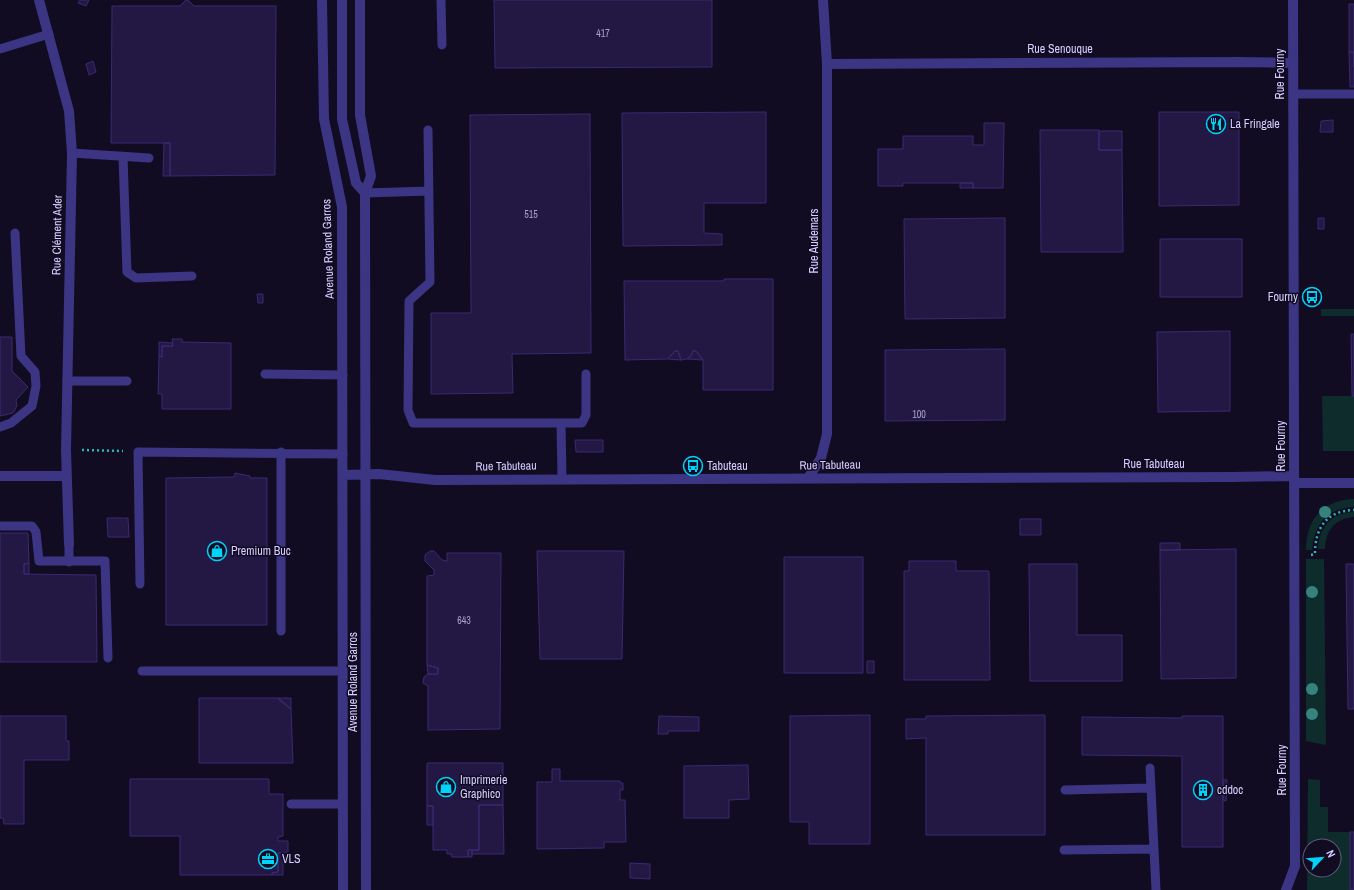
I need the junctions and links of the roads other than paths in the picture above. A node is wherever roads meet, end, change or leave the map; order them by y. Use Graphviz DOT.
graph roads {
  1 [pos="39,0"];
  2 [pos="342,0"];
  3 [pos="360,0"];
  4 [pos="441,0"];
  5 [pos="823,0"];
  6 [pos="1293,0"];
  7 [pos="321,2"];
  8 [pos="48,34"];
  9 [pos="442,45"];
  10 [pos="0,49"];
  11 [pos="1293,63"];
  12 [pos="827,64"];
  13 [pos="1293,94"];
  14 [pos="1354,94"];
  15 [pos="428,130"];
  16 [pos="72,154"];
  17 [pos="123,157"];
  18 [pos="150,158"];
  19 [pos="429,191"];
  20 [pos="365,193"];
  21 [pos="15,233"];
  22 [pos="192,276"];
  23 [pos="265,374"];
  24 [pos="586,374"];
  25 [pos="343,376"];
  26 [pos="67,381"];
  27 [pos="128,381"];
  28 [pos="561,423"];
  29 [pos="0,427"];
  30 [pos="281,452"];
  31 [pos="343,454"];
  32 [pos="366,474"];
  33 [pos="343,475"];
  34 [pos="0,476"];
  35 [pos="66,476"];
  36 [pos="808,478"];
  37 [pos="562,479"];
  38 [pos="1294,479"];
  39 [pos="1354,483"];
  40 [pos="0,526"];
  41 [pos="69,544"];
  42 [pos="69,562"];
  43 [pos="140,584"];
  44 [pos="281,631"];
  45 [pos="108,658"];
  46 [pos="342,671"];
  47 [pos="142,672"];
  48 [pos="1150,768"];
  49 [pos="1151,788"];
  50 [pos="1065,790"];
  51 [pos="291,804"];
  52 [pos="342,804"];
  53 [pos="1154,849"];
  54 [pos="1064,850"];
  55 [pos="343,890"];
  56 [pos="366,890"];
  57 [pos="1156,890"];
  58 [pos="1286,890"];
  1 -- 8 [label="street, Rue Clément Ader"];
  2 -- 20 [label="street"];
  3 -- 20 [label="street, Avenue Roland Garros"];
  4 -- 9 [label="lane"];
  5 -- 12 [label="street, Rue Audemars"];
  6 -- 11 [label="street, Rue Fourny"];
  7 -- 25 [label="street, Avenue Roland Garros"];
  8 -- 10 [label="lane"];
  8 -- 16 [label="street, Rue Clément Ader"];
  11 -- 12 [label="street, Rue Senouque"];
  11 -- 13 [label="street, Rue Fourny"];
  12 -- 36 [label="street, Rue Audemars"];
  13 -- 14 [label="lane"];
  13 -- 38 [label="street, Rue Fourny"];
  15 -- 19 [label="lane"];
  16 -- 17 [label="lane"];
  16 -- 26 [label="street, Rue Clément Ader"];
  17 -- 18 [label="lane"];
  17 -- 22 [label="lane"];
  19 -- 20 [label="lane"];
  19 -- 28 [label="lane"];
  20 -- 32 [label="street, Avenue Roland Garros"];
  21 -- 29 [label="lane"];
  23 -- 25 [label="lane"];
  24 -- 28 [label="lane"];
  25 -- 31 [label="street, Avenue Roland Garros"];
  26 -- 27 [label="lane"];
  26 -- 35 [label="street, Rue Clément Ader"];
  28 -- 37 [label="lane"];
  30 -- 31 [label="lane"];
  30 -- 43 [label="lane"];
  30 -- 44 [label="lane"];
  31 -- 33 [label="street, Avenue Roland Garros"];
  32 -- 33 [label="street"];
  32 -- 37 [label="street, Rue Tabuteau"];
  32 -- 56 [label="street, Avenue Roland Garros"];
  33 -- 46 [label="street, Avenue Roland Garros"];
  34 -- 35 [label="street"];
  35 -- 41 [label="street, Rue Clément Ader"];
  36 -- 37 [label="street, Rue Tabuteau"];
  36 -- 38 [label="street, Rue Tabuteau"];
  38 -- 39 [label="street, Rue Tabuteau"];
  38 -- 58 [label="street, Rue Fourny"];
  40 -- 42 [label="lane"];
  41 -- 42 [label="lane"];
  42 -- 45 [label="lane"];
  46 -- 47 [label="lane"];
  46 -- 52 [label="street, Avenue Roland Garros"];
  48 -- 49 [label="lane"];
  49 -- 50 [label="lane"];
  49 -- 53 [label="lane"];
  51 -- 52 [label="lane"];
  52 -- 55 [label="street, Avenue Roland Garros"];
  53 -- 54 [label="lane"];
  53 -- 57 [label="lane"];
}
